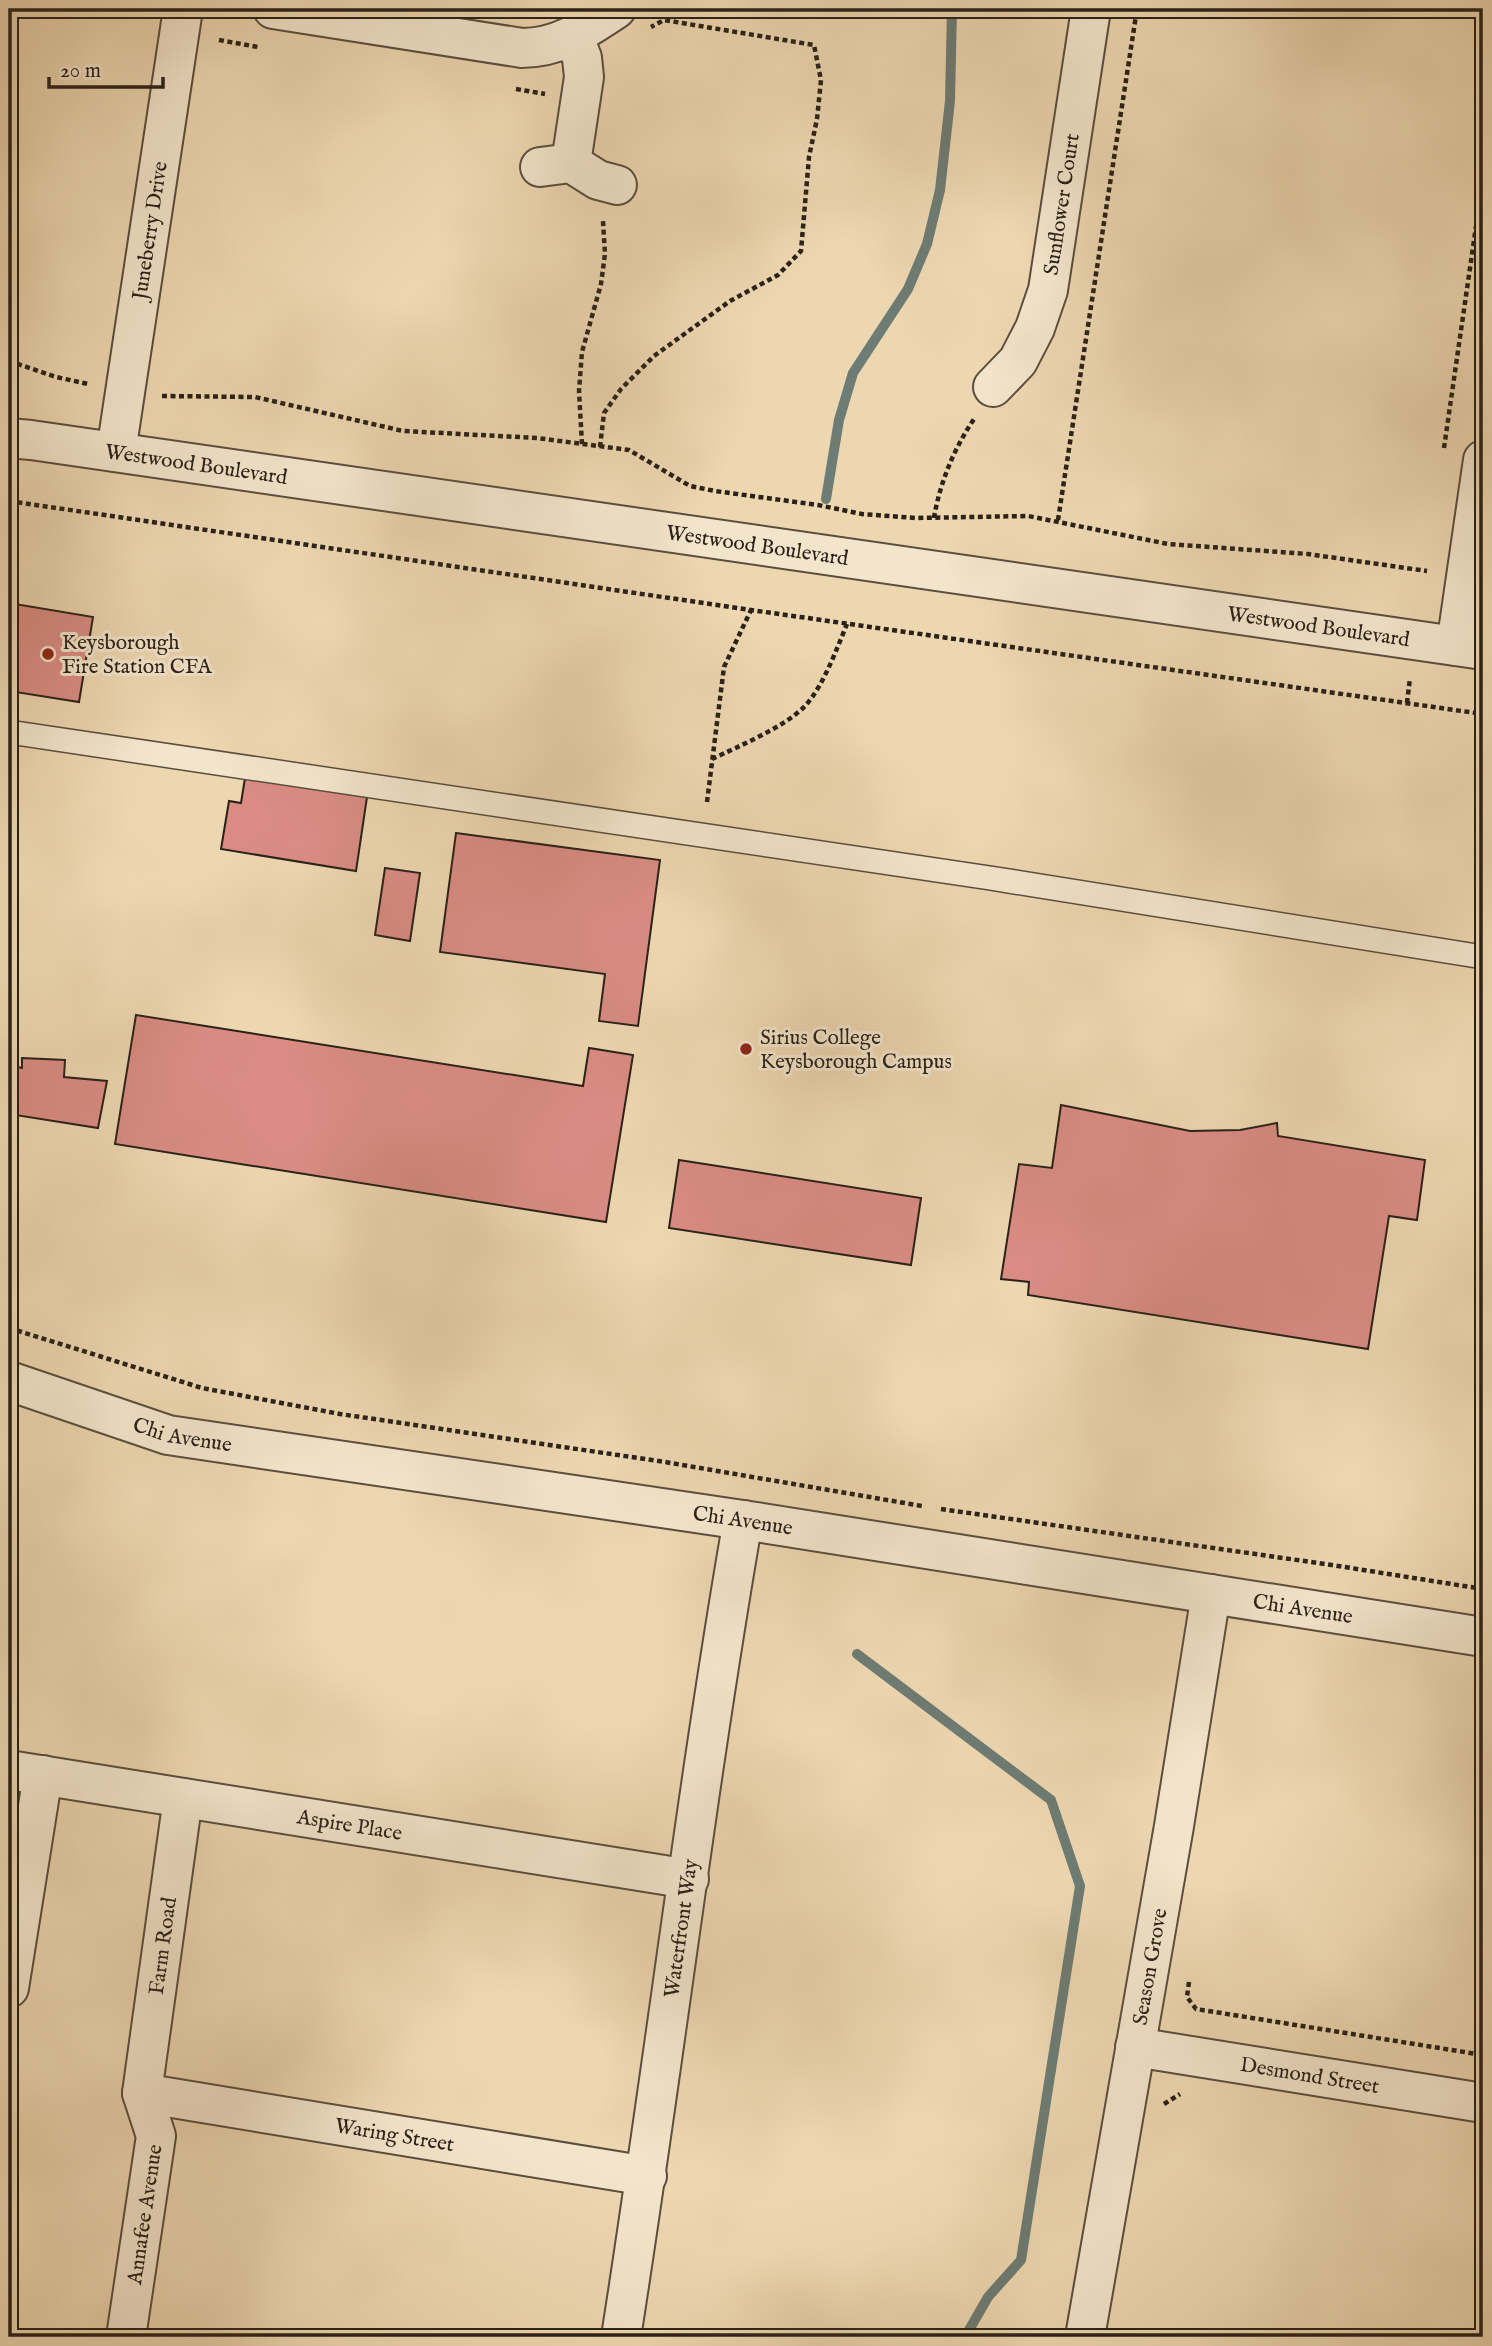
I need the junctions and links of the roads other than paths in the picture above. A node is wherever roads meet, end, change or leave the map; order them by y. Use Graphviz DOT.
graph roads {
  1 [pos="183,9"];
  2 [pos="273,9"];
  3 [pos="616,9"];
  4 [pos="1091,9"];
  5 [pos="573,35"];
  6 [pos="581,174"];
  7 [pos="993,387"];
  8 [pos="16,436"];
  9 [pos="116,452"];
  10 [pos="1483,460"];
  11 [pos="1470,648"];
  12 [pos="9,732"];
  13 [pos="1483,957"];
  14 [pos="9,1381"];
  15 [pos="743,1520"];
  16 [pos="1211,1594"];
  17 [pos="1483,1637"];
  18 [pos="26,1772"];
  19 [pos="183,1798"];
  20 [pos="689,1879"];
  21 [pos="9,1988"];
  22 [pos="1135,2047"];
  23 [pos="142,2093"];
  24 [pos="1483,2103"];
  25 [pos="647,2176"];
  26 [pos="126,2337"];
  27 [pos="621,2337"];
  28 [pos="1085,2337"];
  1 -- 9 [label="street, Juneberry Drive"];
  2 -- 5 [label="street"];
  3 -- 5 [label="street"];
  4 -- 7 [label="street, Sunflower Court"];
  5 -- 6 [label="street"];
  8 -- 9 [label="street, Westwood Boulevard"];
  9 -- 11 [label="street, Westwood Boulevard"];
  10 -- 11 [label="street"];
  12 -- 13 [label="lane"];
  14 -- 15 [label="street, Chi Avenue"];
  15 -- 16 [label="street, Chi Avenue"];
  15 -- 20 [label="street, Waterfront Way"];
  16 -- 17 [label="street, Chi Avenue"];
  16 -- 22 [label="street, Season Grove"];
  18 -- 19 [label="street, Aspire Place"];
  18 -- 21 [label="street"];
  19 -- 20 [label="street, Aspire Place"];
  19 -- 23 [label="street, Farm Road"];
  20 -- 25 [label="street, Waterfront Way"];
  22 -- 24 [label="street, Desmond Street"];
  22 -- 28 [label="street, Season Grove"];
  23 -- 25 [label="street, Waring Street"];
  23 -- 26 [label="street, Annafee Avenue"];
  25 -- 27 [label="street, Waterfront Way"];
}
